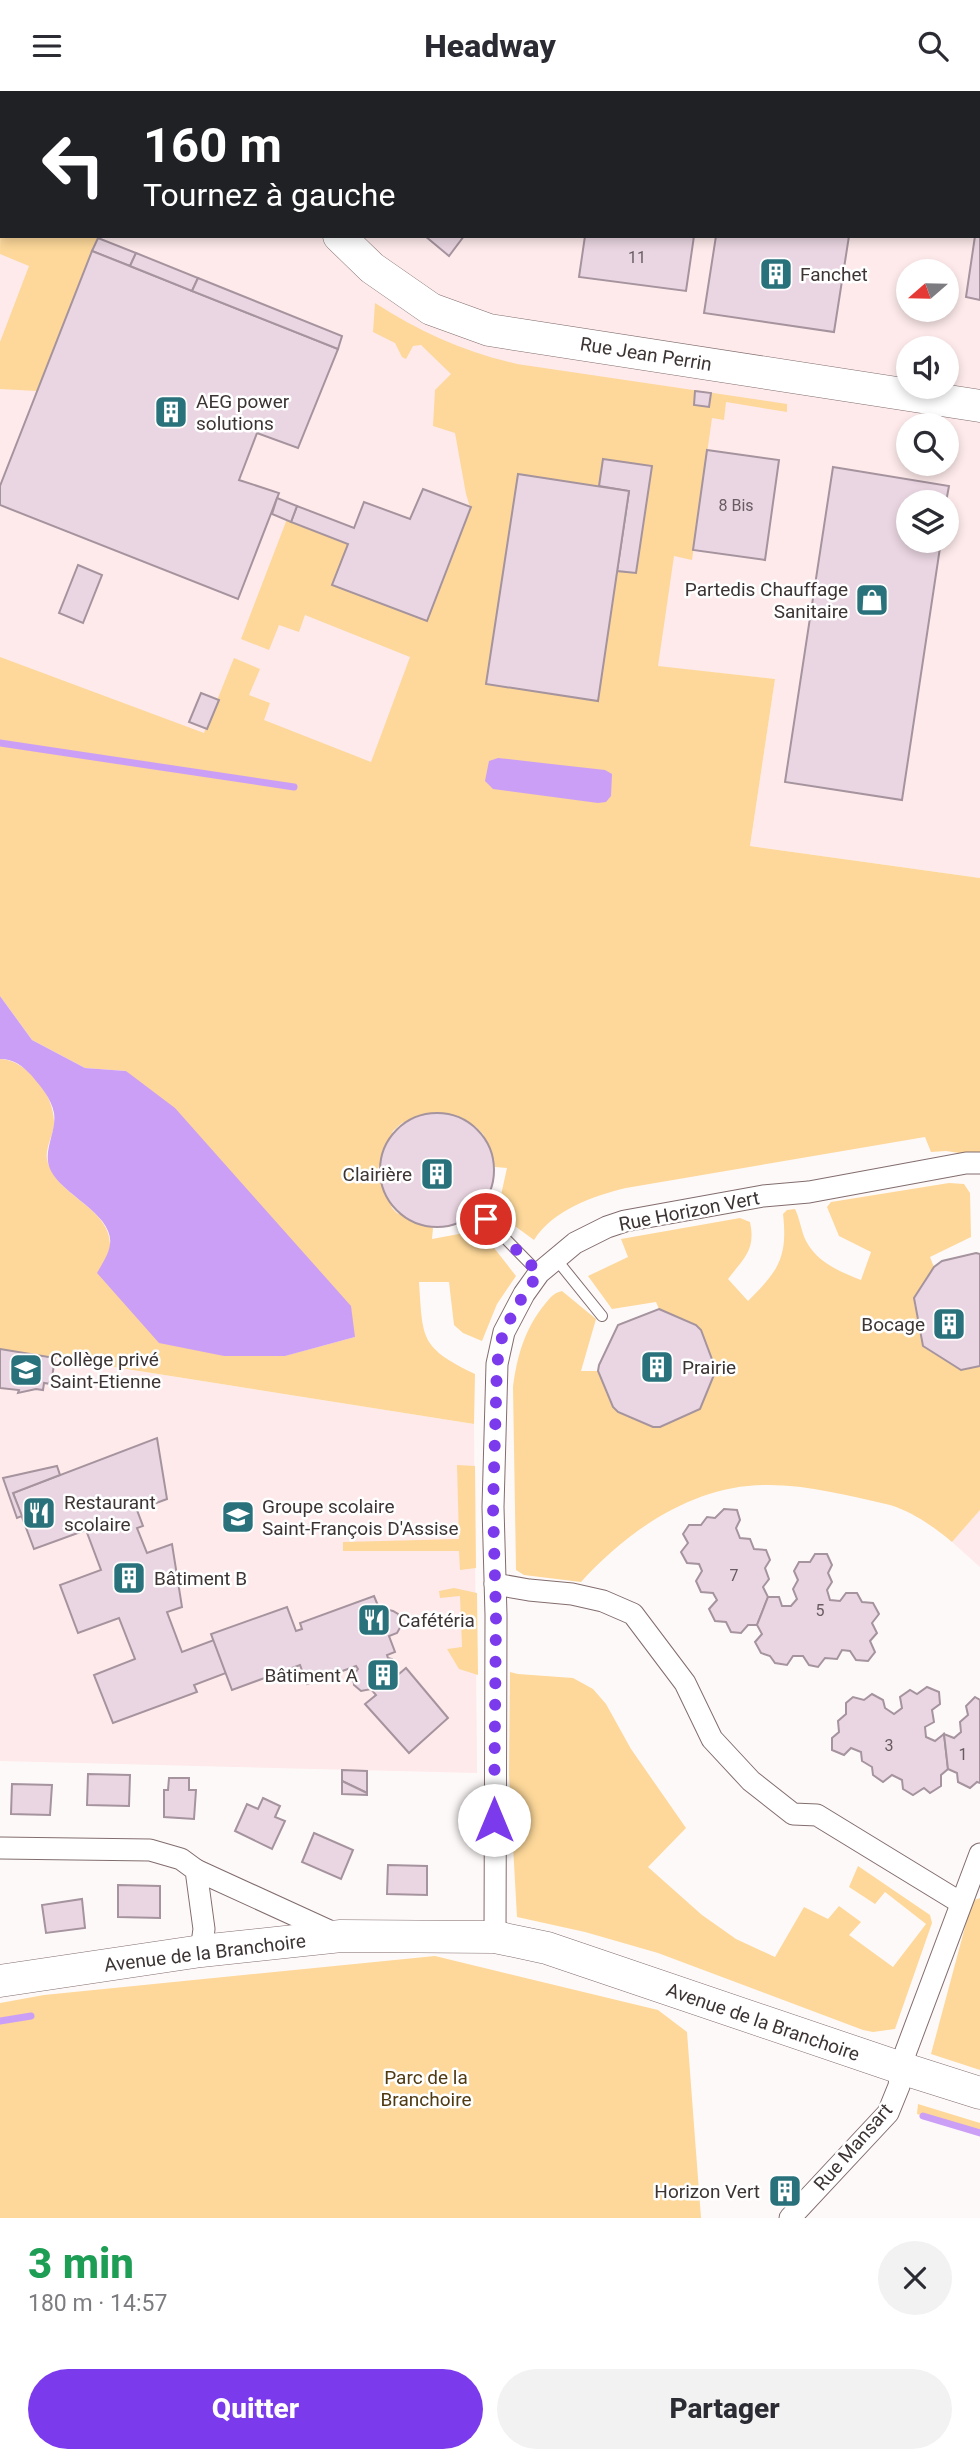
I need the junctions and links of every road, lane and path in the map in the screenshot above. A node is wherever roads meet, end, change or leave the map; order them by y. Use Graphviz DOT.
graph roads {
  1 [pos="341,238"];
  2 [pos="980,406"];
  3 [pos="980,1163"];
  4 [pos="486,1219"];
  5 [pos="556,1259"];
  6 [pos="539,1273"];
  7 [pos="602,1315"];
  8 [pos="495,1584"];
  9 [pos="0,1848"];
  10 [pos="980,1854"];
  11 [pos="196,1870"];
  12 [pos="961,1903"];
  13 [pos="341,1936"];
  14 [pos="495,1937"];
  15 [pos="201,1951"];
  16 [pos="0,1981"];
  17 [pos="901,2068"];
  18 [pos="980,2093"];
  19 [pos="790,2218"];
  1 -- 2 [label="main road, Rue Jean Perrin"];
  3 -- 5 [label="street, Rue Horizon Vert"];
  4 -- 6 [label="lane"];
  5 -- 6 [label="street, Rue Horizon Vert"];
  5 -- 7 [label="lane"];
  6 -- 8 [label="street, Rue Horizon Vert"];
  8 -- 12 [label="street"];
  8 -- 14 [label="street, Rue Horizon Vert"];
  9 -- 11 [label="street"];
  10 -- 12 [label="street, Rue Mansart"];
  11 -- 13 [label="street"];
  11 -- 15 [label="street"];
  12 -- 17 [label="street, Rue Mansart"];
  13 -- 14 [label="main road, Avenue de la Branchoire"];
  13 -- 15 [label="main road, Avenue de la Branchoire"];
  14 -- 17 [label="main road, Avenue de la Branchoire"];
  15 -- 16 [label="main road, Avenue de la Branchoire"];
  17 -- 18 [label="main road, Avenue de la Branchoire"];
  17 -- 19 [label="street, Rue Mansart"];
}
